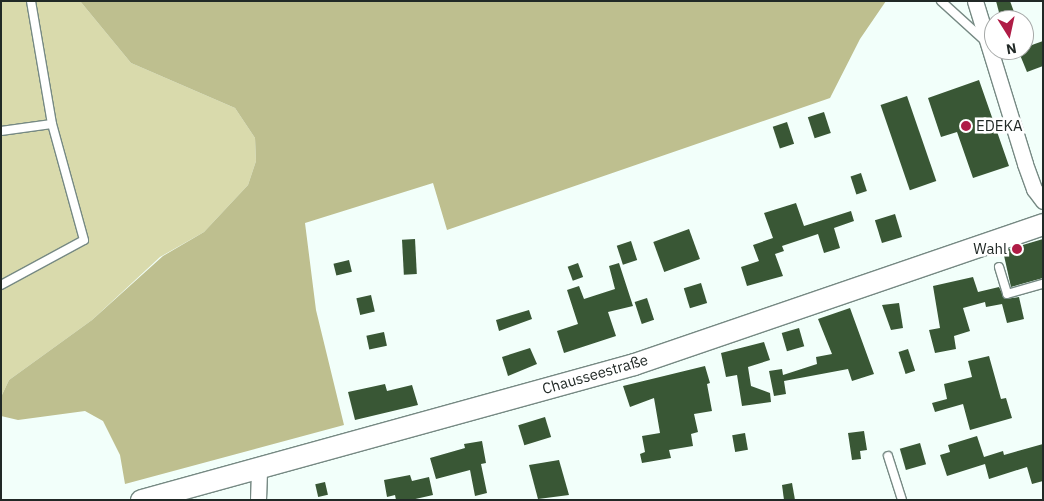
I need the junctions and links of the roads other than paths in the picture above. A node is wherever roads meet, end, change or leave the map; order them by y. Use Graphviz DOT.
graph roads {
  1 [pos="30,1"];
  2 [pos="941,1"];
  3 [pos="975,1"];
  4 [pos="984,31"];
  5 [pos="984,40"];
  6 [pos="993,60"];
  7 [pos="52,124"];
  8 [pos="1,131"];
  9 [pos="1043,201"];
  10 [pos="1043,224"];
  11 [pos="999,267"];
  12 [pos="1043,284"];
  13 [pos="1,285"];
  14 [pos="888,456"];
  15 [pos="259,467"];
  16 [pos="141,500"];
  17 [pos="258,500"];
  18 [pos="902,500"];
  1 -- 7 [label="lane"];
  2 -- 5 [label="lane"];
  3 -- 4 [label="street"];
  6 -- 9 [label="street"];
  7 -- 8 [label="lane"];
  7 -- 13 [label="lane"];
  10 -- 15 [label="main road, Chausseestraße"];
  11 -- 12 [label="lane"];
  14 -- 18 [label="lane"];
  15 -- 16 [label="main road, Chausseestraße"];
  15 -- 17 [label="street"];
}
